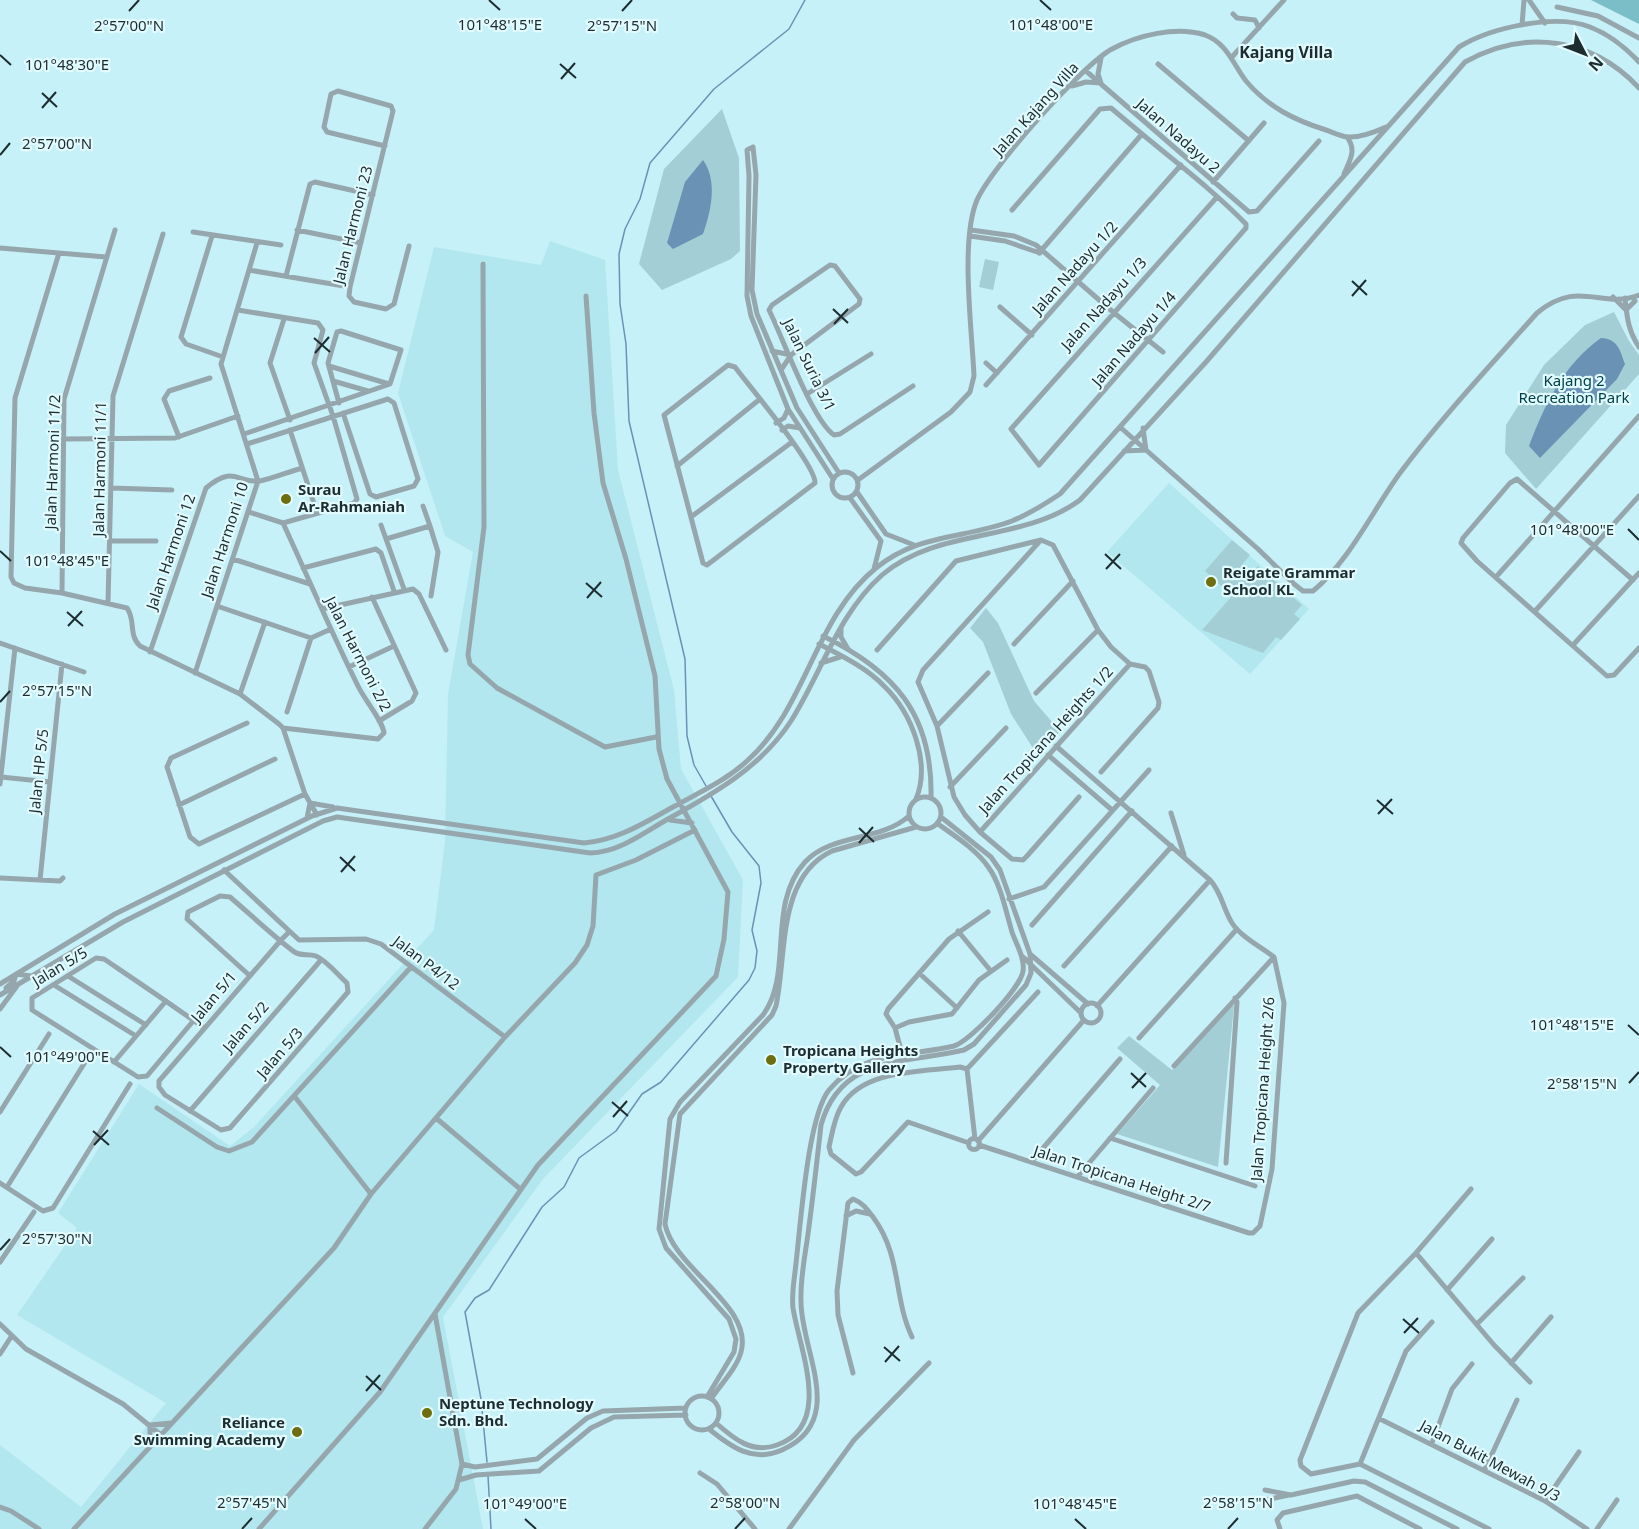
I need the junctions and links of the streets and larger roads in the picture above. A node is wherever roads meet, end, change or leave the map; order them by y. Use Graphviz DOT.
graph roads {
  1 [pos="1284,0"];
  2 [pos="1527,0"];
  3 [pos="1557,7"];
  4 [pos="1233,14"];
  5 [pos="1545,23"];
  6 [pos="1522,26"];
  7 [pos="1259,28"];
  8 [pos="1639,38"];
  9 [pos="1102,57"];
  10 [pos="1232,58"];
  11 [pos="1639,62"];
  12 [pos="1158,64"];
  13 [pos="1086,71"];
  14 [pos="1101,83"];
  15 [pos="1071,86"];
  16 [pos="1639,88"];
  17 [pos="1264,123"];
  18 [pos="1388,127"];
  19 [pos="1142,134"];
  20 [pos="1347,137"];
  21 [pos="1249,141"];
  22 [pos="1319,141"];
  23 [pos="385,146"];
  24 [pos="1181,165"];
  25 [pos="1342,178"];
  26 [pos="1214,182"];
  27 [pos="373,195"];
  28 [pos="1217,197"];
  29 [pos="1012,210"];
  30 [pos="973,219"];
  31 [pos="115,230"];
  32 [pos="297,230"];
  33 [pos="193,232"];
  34 [pos="971,233"];
  35 [pos="163,234"];
  36 [pos="981,234"];
  37 [pos="212,236"];
  38 [pos="1014,236"];
  39 [pos="998,237"];
  40 [pos="257,243"];
  41 [pos="361,243"];
  42 [pos="1011,243"];
  43 [pos="281,245"];
  44 [pos="409,246"];
  45 [pos="969,247"];
  46 [pos="0,248"];
  47 [pos="1040,251"];
  48 [pos="59,253"];
  49 [pos="106,257"];
  50 [pos="483,264"];
  51 [pos="249,270"];
  52 [pos="286,276"];
  53 [pos="1079,281"];
  54 [pos="350,287"];
  55 [pos="1639,295"];
  56 [pos="586,296"];
  57 [pos="1613,297"];
  58 [pos="1625,300"];
  59 [pos="1637,301"];
  60 [pos="1000,307"];
  61 [pos="238,310"];
  62 [pos="1626,310"];
  63 [pos="1113,312"];
  64 [pos="284,319"];
  65 [pos="1032,335"];
  66 [pos="1148,340"];
  67 [pos="1639,347"];
  68 [pos="772,351"];
  69 [pos="1163,352"];
  70 [pos="871,354"];
  71 [pos="791,355"];
  72 [pos="223,357"];
  73 [pos="986,363"];
  74 [pos="329,366"];
  75 [pos="781,369"];
  76 [pos="997,373"];
  77 [pos="210,378"];
  78 [pos="333,381"];
  79 [pos="388,384"];
  80 [pos="986,385"];
  81 [pos="913,386"];
  82 [pos="370,392"];
  83 [pos="807,394"];
  84 [pos="760,399"];
  85 [pos="339,403"];
  86 [pos="329,407"];
  87 [pos="788,409"];
  88 [pos="343,413"];
  89 [pos="238,416"];
  90 [pos="333,416"];
  91 [pos="1639,416"];
  92 [pos="290,420"];
  93 [pos="776,423"];
  94 [pos="1120,427"];
  95 [pos="800,428"];
  96 [pos="1143,428"];
  97 [pos="782,429"];
  98 [pos="290,430"];
  99 [pos="244,434"];
  100 [pos="179,437"];
  101 [pos="64,439"];
  102 [pos="112,439"];
  103 [pos="1133,439"];
  104 [pos="792,442"];
  105 [pos="247,444"];
  106 [pos="1146,450"];
  107 [pos="1124,451"];
  108 [pos="1039,465"];
  109 [pos="677,466"];
  110 [pos="302,468"];
  111 [pos="839,473"];
  112 [pos="833,479"];
  113 [pos="858,480"];
  114 [pos="258,481"];
  115 [pos="111,488"];
  116 [pos="172,490"];
  117 [pos="857,492"];
  118 [pos="1639,496"];
  119 [pos="850,498"];
  120 [pos="423,506"];
  121 [pos="1556,511"];
  122 [pos="249,512"];
  123 [pos="317,513"];
  124 [pos="691,517"];
  125 [pos="283,523"];
  126 [pos="381,525"];
  127 [pos="430,526"];
  128 [pos="386,539"];
  129 [pos="1041,540"];
  130 [pos="110,541"];
  131 [pos="156,541"];
  132 [pos="1026,543"];
  133 [pos="914,545"];
  134 [pos="1594,546"];
  135 [pos="1029,552"];
  136 [pos="233,559"];
  137 [pos="303,568"];
  138 [pos="874,569"];
  139 [pos="1639,573"];
  140 [pos="1497,577"];
  141 [pos="1633,580"];
  142 [pos="1073,581"];
  143 [pos="310,584"];
  144 [pos="404,589"];
  145 [pos="394,591"];
  146 [pos="62,593"];
  147 [pos="431,596"];
  148 [pos="372,597"];
  149 [pos="108,603"];
  150 [pos="217,606"];
  151 [pos="322,609"];
  152 [pos="1536,610"];
  153 [pos="265,622"];
  154 [pos="842,626"];
  155 [pos="331,629"];
  156 [pos="1098,630"];
  157 [pos="823,636"];
  158 [pos="311,638"];
  159 [pos="833,641"];
  160 [pos="0,643"];
  161 [pos="819,644"];
  162 [pos="1014,644"];
  163 [pos="1573,645"];
  164 [pos="394,646"];
  165 [pos="15,648"];
  166 [pos="1639,648"];
  167 [pos="829,649"];
  168 [pos="446,650"];
  169 [pos="877,650"];
  170 [pos="848,651"];
  171 [pos="150,652"];
  172 [pos="842,657"];
  173 [pos="62,664"];
  174 [pos="821,664"];
  175 [pos="1130,664"];
  176 [pos="349,667"];
  177 [pos="84,672"];
  178 [pos="195,673"];
  179 [pos="988,673"];
  180 [pos="1036,693"];
  181 [pos="240,694"];
  182 [pos="287,712"];
  183 [pos="379,721"];
  184 [pos="247,723"];
  185 [pos="937,726"];
  186 [pos="283,728"];
  187 [pos="1005,728"];
  188 [pos="3,733"];
  189 [pos="656,737"];
  190 [pos="1056,746"];
  191 [pos="1048,755"];
  192 [pos="275,759"];
  193 [pos="1149,770"];
  194 [pos="1101,771"];
  195 [pos="1,777"];
  196 [pos="50,782"];
  197 [pos="1095,782"];
  198 [pos="724,783"];
  199 [pos="0,784"];
  200 [pos="950,788"];
  201 [pos="1088,789"];
  202 [pos="305,794"];
  203 [pos="1079,797"];
  204 [pos="931,798"];
  205 [pos="916,799"];
  206 [pos="310,802"];
  207 [pos="681,802"];
  208 [pos="696,803"];
  209 [pos="1119,803"];
  210 [pos="179,805"];
  211 [pos="337,808"];
  212 [pos="685,810"];
  213 [pos="1112,810"];
  214 [pos="1132,811"];
  215 [pos="1172,813"];
  216 [pos="316,814"];
  217 [pos="909,816"];
  218 [pos="941,817"];
  219 [pos="307,818"];
  220 [pos="667,820"];
  221 [pos="320,822"];
  222 [pos="691,822"];
  223 [pos="938,824"];
  224 [pos="916,826"];
  225 [pos="695,830"];
  226 [pos="980,831"];
  227 [pos="1172,846"];
  228 [pos="1184,857"];
  229 [pos="224,870"];
  230 [pos="0,878"];
  231 [pos="63,878"];
  232 [pos="40,880"];
  233 [pos="1210,880"];
  234 [pos="1010,899"];
  235 [pos="1002,902"];
  236 [pos="988,912"];
  237 [pos="115,914"];
  238 [pos="123,922"];
  239 [pos="1032,925"];
  240 [pos="1237,929"];
  241 [pos="958,931"];
  242 [pos="289,932"];
  243 [pos="281,940"];
  244 [pos="1020,952"];
  245 [pos="1030,954"];
  246 [pos="1274,957"];
  247 [pos="321,960"];
  248 [pos="1007,960"];
  249 [pos="1031,966"];
  250 [pos="1064,966"];
  251 [pos="411,967"];
  252 [pos="990,970"];
  253 [pos="16,974"];
  254 [pos="919,974"];
  255 [pos="249,975"];
  256 [pos="31,976"];
  257 [pos="68,976"];
  258 [pos="1044,978"];
  259 [pos="20,982"];
  260 [pos="0,984"];
  261 [pos="54,985"];
  262 [pos="1026,985"];
  263 [pos="1038,992"];
  264 [pos="0,994"];
  265 [pos="1235,998"];
  266 [pos="166,1001"];
  267 [pos="1088,1004"];
  268 [pos="1097,1006"];
  269 [pos="957,1008"];
  270 [pos="0,1009"];
  271 [pos="1081,1013"];
  272 [pos="194,1020"];
  273 [pos="1084,1020"];
  274 [pos="146,1025"];
  275 [pos="204,1028"];
  276 [pos="895,1028"];
  277 [pos="49,1035"];
  278 [pos="136,1036"];
  279 [pos="505,1037"];
  280 [pos="1139,1038"];
  281 [pos="902,1054"];
  282 [pos="87,1059"];
  283 [pos="1120,1059"];
  284 [pos="114,1062"];
  285 [pos="1174,1066"];
  286 [pos="967,1069"];
  287 [pos="159,1081"];
  288 [pos="130,1084"];
  289 [pos="1153,1088"];
  290 [pos="296,1097"];
  291 [pos="157,1108"];
  292 [pos="190,1111"];
  293 [pos="0,1112"];
  294 [pos="436,1118"];
  295 [pos="974,1127"];
  296 [pos="986,1130"];
  297 [pos="1110,1138"];
  298 [pos="977,1142"];
  299 [pos="969,1143"];
  300 [pos="1031,1162"];
  301 [pos="1226,1163"];
  302 [pos="1078,1176"];
  303 [pos="0,1183"];
  304 [pos="1255,1186"];
  305 [pos="7,1188"];
  306 [pos="519,1188"];
  307 [pos="1471,1189"];
  308 [pos="371,1194"];
  309 [pos="34,1212"];
  310 [pos="871,1215"];
  311 [pos="846,1216"];
  312 [pos="1257,1230"];
  313 [pos="1492,1239"];
  314 [pos="1416,1253"];
  315 [pos="0,1262"];
  316 [pos="1522,1278"];
  317 [pos="1447,1290"];
  318 [pos="435,1314"];
  319 [pos="1551,1317"];
  320 [pos="1432,1322"];
  321 [pos="0,1324"];
  322 [pos="1477,1324"];
  323 [pos="11,1337"];
  324 [pos="912,1337"];
  325 [pos="0,1354"];
  326 [pos="929,1363"];
  327 [pos="1511,1363"];
  328 [pos="1472,1364"];
  329 [pos="853,1373"];
  330 [pos="1530,1383"];
  331 [pos="709,1398"];
  332 [pos="1517,1400"];
  333 [pos="686,1412"];
  334 [pos="1380,1419"];
  335 [pos="172,1422"];
  336 [pos="716,1423"];
  337 [pos="150,1425"];
  338 [pos="709,1429"];
  339 [pos="160,1435"];
  340 [pos="1432,1443"];
  341 [pos="150,1447"];
  342 [pos="1579,1452"];
  343 [pos="462,1464"];
  344 [pos="1360,1464"];
  345 [pos="1485,1469"];
  346 [pos="700,1473"];
  347 [pos="459,1480"];
  348 [pos="1265,1490"];
  349 [pos="1291,1495"];
  350 [pos="1617,1500"];
  351 [pos="1260,1501"];
  352 [pos="1545,1501"];
  353 [pos="0,1507"];
  354 [pos="39,1529"];
  355 [pos="74,1529"];
  356 [pos="259,1529"];
  357 [pos="425,1529"];
  358 [pos="755,1529"];
  359 [pos="789,1529"];
  360 [pos="1280,1529"];
  361 [pos="1420,1529"];
  362 [pos="1456,1529"];
  363 [pos="1489,1529"];
  364 [pos="1587,1529"];
  365 [pos="1597,1529"];
  1 -- 7 [label="street"];
  2 -- 5 [label="street"];
  2 -- 6 [label="street"];
  3 -- 8 [label="street"];
  4 -- 7 [label="street"];
  5 -- 6 [label="street"];
  5 -- 11 [label="street"];
  6 -- 18 [label="street"];
  7 -- 10 [label="street"];
  9 -- 10 [label="street, Jalan Kajang Villa"];
  9 -- 13 [label="street, Jalan Kajang Villa"];
  9 -- 14 [label="street"];
  10 -- 20 [label="street, Jalan Kajang Villa"];
  12 -- 21 [label="street"];
  13 -- 14 [label="street, Jalan Nadayu 2"];
  13 -- 15 [label="street, Jalan Kajang Villa"];
  14 -- 15 [label="street"];
  14 -- 26 [label="street, Jalan Nadayu 2"];
  15 -- 30 [label="street, Jalan Kajang Villa"];
  16 -- 96 [label="street"];
  17 -- 21 [label="street"];
  18 -- 20 [label="street, Jalan Kajang Villa"];
  18 -- 25 [label="street"];
  19 -- 24 [label="street"];
  19 -- 29 [label="street"];
  19 -- 47 [label="street"];
  20 -- 25 [label="street"];
  21 -- 26 [label="street"];
  22 -- 26 [label="street, Jalan Nadayu 2"];
  23 -- 23 [label="street, Jalan Harmoni 23"];
  23 -- 27 [label="street, Jalan Harmoni 23"];
  24 -- 28 [label="street"];
  24 -- 53 [label="street, Jalan Nadayu 1/2"];
  25 -- 94 [label="street"];
  27 -- 32 [label="street"];
  27 -- 41 [label="street, Jalan Harmoni 23"];
  28 -- 63 [label="street, Jalan Nadayu 1/3"];
  28 -- 66 [label="street, Jalan Nadayu 1/4"];
  30 -- 34 [label="street, Jalan Kajang Villa"];
  30 -- 36 [label="street"];
  31 -- 49 [label="street, Jalan Harmoni 11/2"];
  32 -- 41 [label="street"];
  32 -- 52 [label="street"];
  33 -- 37 [label="street"];
  34 -- 36 [label="street"];
  34 -- 45 [label="street, Jalan Kajang Villa"];
  35 -- 102 [label="street, Jalan Harmoni 11/1"];
  36 -- 39 [label="street"];
  36 -- 45 [label="street"];
  37 -- 40 [label="street"];
  37 -- 72 [label="street"];
  38 -- 39 [label="street"];
  38 -- 42 [label="street"];
  38 -- 47 [label="street"];
  39 -- 42 [label="street"];
  40 -- 43 [label="street"];
  40 -- 51 [label="street, Jalan Harmoni 10"];
  41 -- 54 [label="street, Jalan Harmoni 23"];
  42 -- 47 [label="street"];
  44 -- 54 [label="street, Jalan Harmoni 23"];
  45 -- 113 [label="street, Jalan Kajang Villa"];
  46 -- 48 [label="street"];
  47 -- 53 [label="street"];
  48 -- 49 [label="street"];
  48 -- 146 [label="street"];
  49 -- 101 [label="street, Jalan Harmoni 11/2"];
  50 -- 189 [label="street"];
  51 -- 52 [label="street"];
  51 -- 61 [label="street, Jalan Harmoni 10"];
  52 -- 54 [label="street"];
  53 -- 63 [label="street"];
  53 -- 65 [label="street, Jalan Nadayu 1/2"];
  55 -- 58 [label="street"];
  56 -- 189 [label="street"];
  57 -- 58 [label="street"];
  57 -- 62 [label="street"];
  57 -- 106 [label="street"];
  58 -- 59 [label="street"];
  58 -- 62 [label="street"];
  59 -- 62 [label="street"];
  60 -- 65 [label="street"];
  61 -- 64 [label="street"];
  61 -- 72 [label="street, Jalan Harmoni 10"];
  62 -- 67 [label="street"];
  63 -- 66 [label="street"];
  63 -- 108 [label="street, Jalan Nadayu 1/3"];
  64 -- 86 [label="street"];
  64 -- 92 [label="street"];
  65 -- 76 [label="street, Jalan Nadayu 1/2"];
  66 -- 69 [label="street"];
  66 -- 108 [label="street, Jalan Nadayu 1/4"];
  68 -- 71 [label="street"];
  68 -- 75 [label="street"];
  68 -- 87 [label="street"];
  70 -- 83 [label="street"];
  71 -- 71 [label="street, Jalan Suria 3/1"];
  71 -- 75 [label="street"];
  71 -- 83 [label="street, Jalan Suria 3/1"];
  72 -- 89 [label="street, Jalan Harmoni 10"];
  73 -- 76 [label="street"];
  74 -- 78 [label="street"];
  74 -- 79 [label="street"];
  74 -- 79 [label="street"];
  75 -- 111 [label="street"];
  76 -- 80 [label="street, Jalan Nadayu 1/2"];
  77 -- 100 [label="street"];
  78 -- 82 [label="street"];
  78 -- 85 [label="street"];
  79 -- 82 [label="street"];
  81 -- 83 [label="street, Jalan Suria 3/1"];
  82 -- 85 [label="street"];
  84 -- 93 [label="street"];
  84 -- 109 [label="street"];
  84 -- 109 [label="street"];
  85 -- 86 [label="street"];
  86 -- 90 [label="street"];
  86 -- 92 [label="street"];
  87 -- 93 [label="street"];
  87 -- 95 [label="street"];
  88 -- 88 [label="street"];
  88 -- 90 [label="street"];
  89 -- 99 [label="street, Jalan Harmoni 10"];
  89 -- 100 [label="street"];
  90 -- 98 [label="street"];
  90 -- 123 [label="street"];
  91 -- 121 [label="street"];
  92 -- 99 [label="street"];
  93 -- 97 [label="street"];
  94 -- 103 [label="street"];
  94 -- 133 [label="street"];
  95 -- 97 [label="street"];
  95 -- 112 [label="street"];
  96 -- 103 [label="street"];
  96 -- 106 [label="street"];
  97 -- 104 [label="street"];
  98 -- 105 [label="street"];
  98 -- 110 [label="street"];
  99 -- 105 [label="street, Jalan Harmoni 10"];
  100 -- 102 [label="street"];
  101 -- 102 [label="street"];
  101 -- 146 [label="street, Jalan Harmoni 11/2"];
  102 -- 115 [label="street, Jalan Harmoni 11/1"];
  103 -- 106 [label="street"];
  103 -- 107 [label="street"];
  104 -- 124 [label="street"];
  104 -- 124 [label="street"];
  105 -- 114 [label="street, Jalan Harmoni 10"];
  106 -- 107 [label="street"];
  107 -- 154 [label="street"];
  109 -- 124 [label="street"];
  110 -- 114 [label="street, Jalan Harmoni 12"];
  110 -- 123 [label="street"];
  111 -- 112 [label="street"];
  111 -- 113 [label="street"];
  112 -- 119 [label="street"];
  113 -- 117 [label="street"];
  114 -- 122 [label="street, Jalan Harmoni 10"];
  114 -- 171 [label="street, Jalan Harmoni 12"];
  115 -- 116 [label="street"];
  115 -- 130 [label="street, Jalan Harmoni 11/1"];
  117 -- 119 [label="street"];
  117 -- 133 [label="street"];
  118 -- 134 [label="street"];
  119 -- 138 [label="street"];
  120 -- 127 [label="street"];
  121 -- 134 [label="street"];
  121 -- 140 [label="street"];
  121 -- 140 [label="street"];
  122 -- 125 [label="street"];
  122 -- 136 [label="street, Jalan Harmoni 10"];
  123 -- 125 [label="street"];
  125 -- 137 [label="street, Jalan Harmoni 2/2"];
  126 -- 128 [label="street"];
  127 -- 128 [label="street"];
  127 -- 147 [label="street"];
  128 -- 144 [label="street"];
  129 -- 132 [label="street"];
  129 -- 135 [label="street"];
  129 -- 142 [label="street"];
  130 -- 131 [label="street"];
  130 -- 149 [label="street, Jalan Harmoni 11/1"];
  132 -- 135 [label="street"];
  132 -- 169 [label="street"];
  133 -- 138 [label="street"];
  134 -- 141 [label="street"];
  134 -- 152 [label="street"];
  135 -- 185 [label="street"];
  136 -- 143 [label="street"];
  136 -- 150 [label="street, Jalan Harmoni 10"];
  137 -- 143 [label="street, Jalan Harmoni 2/2"];
  137 -- 145 [label="street"];
  138 -- 157 [label="street"];
  139 -- 141 [label="street"];
  140 -- 152 [label="street"];
  141 -- 163 [label="street"];
  142 -- 156 [label="street"];
  142 -- 162 [label="street"];
  143 -- 151 [label="street, Jalan Harmoni 2/2"];
  144 -- 145 [label="street"];
  144 -- 168 [label="street"];
  145 -- 148 [label="street"];
  146 -- 149 [label="street"];
  148 -- 151 [label="street"];
  148 -- 164 [label="street"];
  149 -- 171 [label="street"];
  150 -- 153 [label="street"];
  150 -- 178 [label="street, Jalan Harmoni 10"];
  151 -- 155 [label="street, Jalan Harmoni 2/2"];
  152 -- 163 [label="street"];
  153 -- 158 [label="street"];
  153 -- 181 [label="street"];
  154 -- 159 [label="street"];
  154 -- 170 [label="street"];
  155 -- 158 [label="street"];
  155 -- 176 [label="street, Jalan Harmoni 2/2"];
  156 -- 175 [label="street"];
  156 -- 180 [label="street"];
  157 -- 159 [label="street"];
  157 -- 161 [label="street"];
  158 -- 182 [label="street"];
  159 -- 167 [label="street"];
  159 -- 170 [label="street"];
  160 -- 165 [label="street"];
  161 -- 167 [label="street"];
  161 -- 198 [label="street"];
  163 -- 166 [label="street"];
  164 -- 176 [label="street"];
  164 -- 183 [label="street"];
  165 -- 173 [label="street"];
  165 -- 188 [label="street"];
  167 -- 172 [label="street"];
  167 -- 174 [label="street"];
  170 -- 204 [label="street"];
  171 -- 178 [label="street"];
  172 -- 174 [label="street"];
  172 -- 205 [label="street"];
  173 -- 177 [label="street"];
  173 -- 196 [label="street, Jalan HP 5/5"];
  174 -- 198 [label="street"];
  175 -- 190 [label="street, Jalan Tropicana Heights 1/2"];
  175 -- 194 [label="street"];
  176 -- 183 [label="street, Jalan Harmoni 2/2"];
  178 -- 181 [label="street"];
  179 -- 185 [label="street"];
  181 -- 186 [label="street"];
  183 -- 186 [label="street, Jalan Harmoni 2/2"];
  184 -- 210 [label="street"];
  185 -- 200 [label="street"];
  186 -- 202 [label="street"];
  187 -- 200 [label="street"];
  188 -- 195 [label="street"];
  189 -- 207 [label="street"];
  190 -- 191 [label="street, Jalan Tropicana Heights 1/2"];
  190 -- 197 [label="street"];
  191 -- 201 [label="street"];
  191 -- 226 [label="street, Jalan Tropicana Heights 1/2"];
  192 -- 210 [label="street"];
  193 -- 209 [label="street"];
  195 -- 196 [label="street"];
  195 -- 199 [label="street"];
  196 -- 232 [label="street, Jalan HP 5/5"];
  197 -- 201 [label="street"];
  197 -- 209 [label="street"];
  198 -- 207 [label="street"];
  198 -- 208 [label="street"];
  200 -- 226 [label="street"];
  201 -- 213 [label="street"];
  202 -- 206 [label="street"];
  202 -- 210 [label="street"];
  203 -- 226 [label="street"];
  204 -- 205 [label="street"];
  204 -- 218 [label="street"];
  205 -- 217 [label="street"];
  206 -- 211 [label="street"];
  206 -- 216 [label="street"];
  206 -- 219 [label="street"];
  207 -- 211 [label="street"];
  207 -- 212 [label="street"];
  208 -- 212 [label="street"];
  208 -- 222 [label="street"];
  209 -- 213 [label="street"];
  209 -- 214 [label="street"];
  211 -- 216 [label="street"];
  212 -- 220 [label="street"];
  212 -- 222 [label="street"];
  213 -- 234 [label="street"];
  214 -- 227 [label="street"];
  214 -- 239 [label="street"];
  215 -- 228 [label="street"];
  216 -- 219 [label="street"];
  216 -- 221 [label="street"];
  217 -- 224 [label="street"];
  217 -- 331 [label="street"];
  218 -- 223 [label="street"];
  218 -- 234 [label="street"];
  219 -- 237 [label="street"];
  220 -- 221 [label="street"];
  220 -- 222 [label="street"];
  221 -- 229 [label="street"];
  222 -- 225 [label="street"];
  223 -- 224 [label="street"];
  223 -- 235 [label="street"];
  224 -- 331 [label="street"];
  225 -- 279 [label="street"];
  225 -- 306 [label="street"];
  227 -- 228 [label="street"];
  227 -- 250 [label="street"];
  228 -- 233 [label="street"];
  229 -- 238 [label="street"];
  229 -- 242 [label="street"];
  230 -- 232 [label="street"];
  231 -- 232 [label="street"];
  233 -- 240 [label="street"];
  233 -- 268 [label="street"];
  234 -- 235 [label="street"];
  234 -- 245 [label="street"];
  235 -- 244 [label="street"];
  236 -- 241 [label="street"];
  237 -- 238 [label="street"];
  237 -- 253 [label="street"];
  238 -- 256 [label="street"];
  240 -- 246 [label="street"];
  240 -- 280 [label="street"];
  241 -- 252 [label="street"];
  241 -- 254 [label="street"];
  242 -- 243 [label="street, Jalan 5/1"];
  242 -- 251 [label="street, Jalan P4/12"];
  243 -- 247 [label="street, Jalan 5/3"];
  243 -- 255 [label="street, Jalan 5/1"];
  243 -- 255 [label="street, Jalan 5/3"];
  244 -- 249 [label="street"];
  244 -- 281 [label="street"];
  245 -- 249 [label="street"];
  245 -- 267 [label="street"];
  246 -- 265 [label="street"];
  246 -- 312 [label="street, Jalan Tropicana Height 2/6"];
  247 -- 292 [label="street, Jalan 5/2"];
  247 -- 292 [label="street, Jalan 5/3"];
  248 -- 252 [label="street"];
  249 -- 258 [label="street"];
  249 -- 262 [label="street"];
  251 -- 279 [label="street, Jalan P4/12"];
  251 -- 290 [label="street"];
  252 -- 269 [label="street"];
  253 -- 256 [label="street"];
  253 -- 260 [label="street"];
  253 -- 264 [label="street"];
  254 -- 269 [label="street"];
  254 -- 276 [label="street"];
  255 -- 275 [label="street, Jalan 5/1"];
  256 -- 259 [label="street"];
  257 -- 261 [label="street, Jalan 5/5"];
  257 -- 266 [label="street, Jalan 5/5"];
  257 -- 274 [label="street"];
  258 -- 262 [label="street"];
  258 -- 271 [label="street"];
  259 -- 264 [label="street"];
  259 -- 270 [label="street"];
  261 -- 278 [label="street"];
  261 -- 284 [label="street, Jalan 5/5"];
  262 -- 338 [label="street"];
  263 -- 286 [label="street"];
  265 -- 285 [label="street"];
  265 -- 301 [label="street"];
  266 -- 272 [label="street, Jalan 5/5"];
  266 -- 274 [label="street"];
  267 -- 268 [label="street"];
  267 -- 271 [label="street"];
  268 -- 273 [label="street"];
  269 -- 276 [label="street"];
  271 -- 273 [label="street"];
  272 -- 275 [label="street, Jalan 5/5"];
  272 -- 284 [label="street, Jalan 5/5"];
  273 -- 296 [label="street"];
  274 -- 278 [label="street"];
  275 -- 287 [label="street, Jalan 5/1"];
  276 -- 281 [label="street"];
  277 -- 293 [label="street"];
  278 -- 284 [label="street"];
  279 -- 294 [label="street"];
  281 -- 336 [label="street"];
  282 -- 305 [label="street"];
  283 -- 300 [label="street"];
  286 -- 295 [label="street"];
  286 -- 299 [label="street"];
  287 -- 292 [label="street, Jalan 5/3"];
  288 -- 305 [label="street"];
  289 -- 297 [label="street"];
  290 -- 291 [label="street"];
  290 -- 308 [label="street"];
  294 -- 306 [label="street"];
  294 -- 308 [label="street"];
  295 -- 296 [label="street"];
  295 -- 298 [label="street"];
  296 -- 298 [label="street"];
  297 -- 302 [label="street"];
  297 -- 304 [label="street"];
  298 -- 299 [label="street"];
  298 -- 299 [label="street, Jalan Tropicana Height 2/7"];
  298 -- 300 [label="street, Jalan Tropicana Height 2/7"];
  300 -- 302 [label="street, Jalan Tropicana Height 2/7"];
  302 -- 312 [label="street, Jalan Tropicana Height 2/7"];
  303 -- 305 [label="street"];
  306 -- 318 [label="street"];
  307 -- 314 [label="street"];
  308 -- 335 [label="street"];
  309 -- 315 [label="street"];
  310 -- 311 [label="street"];
  310 -- 311 [label="street"];
  310 -- 324 [label="street"];
  311 -- 329 [label="street"];
  313 -- 317 [label="street"];
  314 -- 317 [label="street"];
  314 -- 344 [label="street"];
  316 -- 322 [label="street"];
  317 -- 322 [label="street"];
  318 -- 343 [label="street"];
  318 -- 356 [label="street"];
  319 -- 327 [label="street"];
  320 -- 334 [label="street"];
  321 -- 323 [label="street"];
  322 -- 327 [label="street"];
  323 -- 325 [label="street"];
  323 -- 337 [label="street"];
  326 -- 359 [label="street"];
  327 -- 330 [label="street"];
  328 -- 340 [label="street"];
  331 -- 333 [label="street"];
  331 -- 336 [label="street"];
  332 -- 345 [label="street"];
  333 -- 338 [label="street"];
  333 -- 343 [label="street"];
  333 -- 347 [label="street"];
  334 -- 340 [label="street, Jalan Bukit Mewah 9/3"];
  334 -- 344 [label="street"];
  335 -- 337 [label="street"];
  335 -- 339 [label="street"];
  336 -- 338 [label="street"];
  337 -- 339 [label="street"];
  337 -- 341 [label="street"];
  339 -- 341 [label="street"];
  340 -- 345 [label="street, Jalan Bukit Mewah 9/3"];
  341 -- 355 [label="street"];
  342 -- 352 [label="street"];
  343 -- 347 [label="street"];
  344 -- 363 [label="street"];
  345 -- 352 [label="street, Jalan Bukit Mewah 9/3"];
  346 -- 358 [label="street"];
  347 -- 357 [label="street"];
  348 -- 349 [label="street"];
  349 -- 351 [label="street"];
  349 -- 362 [label="street"];
  350 -- 365 [label="street"];
  352 -- 364 [label="street, Jalan Bukit Mewah 9/3"];
  353 -- 354 [label="street"];
  360 -- 361 [label="street"];
}
